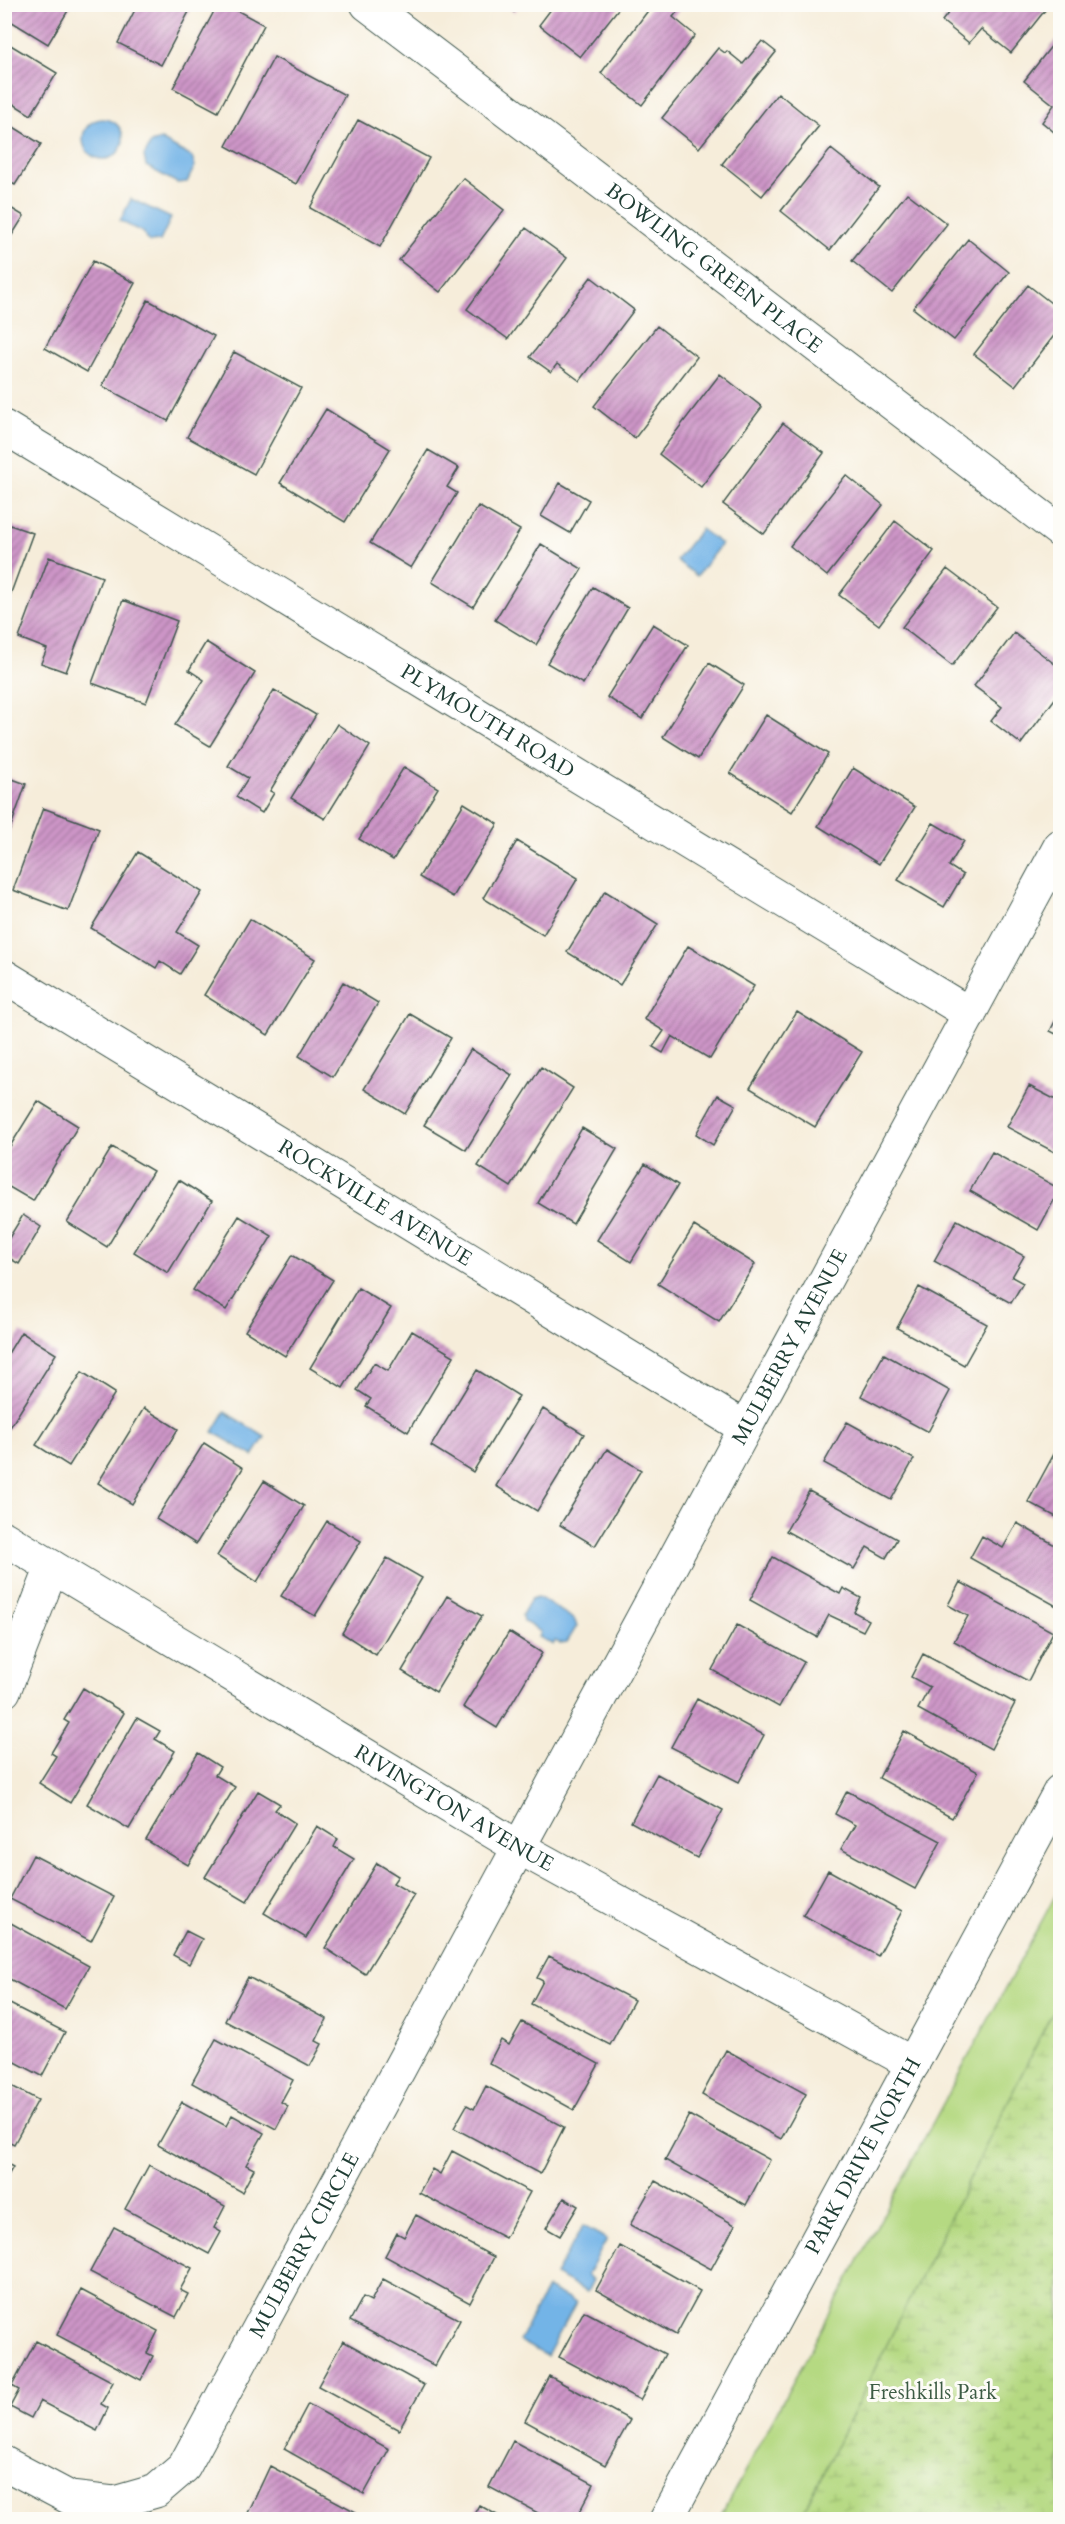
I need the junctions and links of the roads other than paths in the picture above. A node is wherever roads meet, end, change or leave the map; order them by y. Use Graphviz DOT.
graph roads {
  1 [pos="368,4"];
  2 [pos="4,427"];
  3 [pos="1060,531"];
  4 [pos="1060,846"];
  5 [pos="4,976"];
  6 [pos="970,1014"];
  7 [pos="745,1428"];
  8 [pos="4,1538"];
  9 [pos="52,1567"];
  10 [pos="4,1691"];
  11 [pos="1060,1791"];
  12 [pos="520,1848"];
  13 [pos="913,2064"];
  14 [pos="4,2463"];
  15 [pos="666,2520"];
  1 -- 3 [label="street, BOWLING GREEN PLACE"];
  2 -- 6 [label="street, PLYMOUTH ROAD"];
  4 -- 6 [label="street, MULBERRY AVENUE"];
  5 -- 7 [label="street, ROCKVILLE AVENUE"];
  6 -- 7 [label="street, MULBERRY AVENUE"];
  7 -- 12 [label="street, MULBERRY AVENUE"];
  8 -- 9 [label="street, RIVINGTON AVENUE"];
  9 -- 10 [label="street"];
  9 -- 12 [label="street, RIVINGTON AVENUE"];
  11 -- 13 [label="street, PARK DRIVE NORTH"];
  12 -- 13 [label="street, RIVINGTON AVENUE"];
  12 -- 14 [label="street, MULBERRY CIRCLE"];
  13 -- 15 [label="street, PARK DRIVE NORTH"];
}
